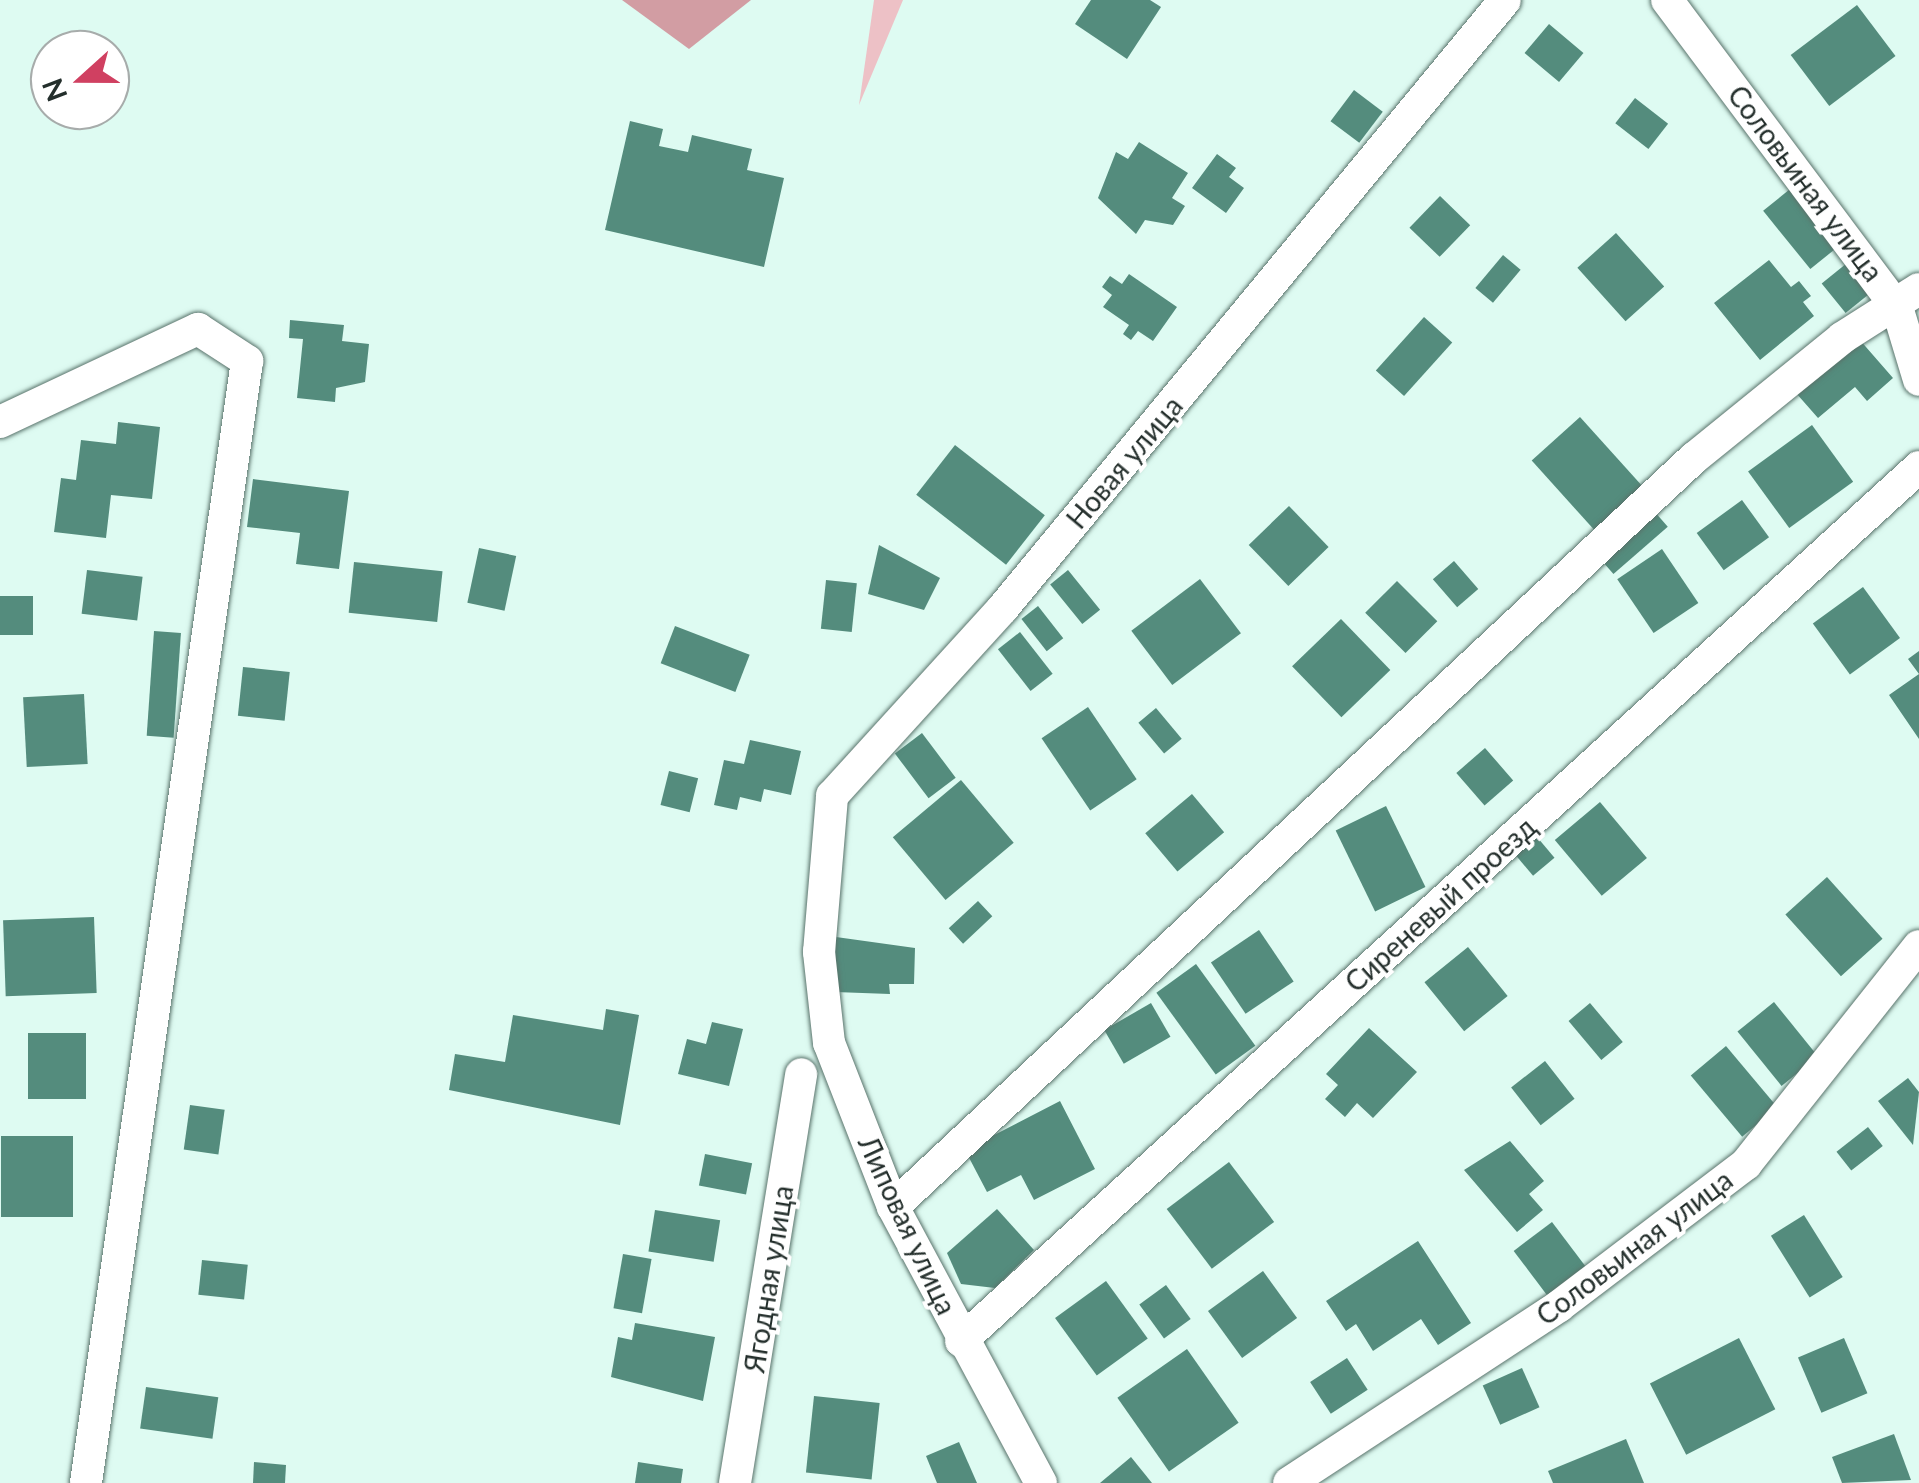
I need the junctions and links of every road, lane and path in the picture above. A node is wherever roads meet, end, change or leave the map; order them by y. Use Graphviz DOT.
graph roads {
  1 [pos="1505,0"];
  2 [pos="1667,0"];
  3 [pos="1908,298"];
  4 [pos="1919,380"];
  5 [pos="0,422"];
  6 [pos="1919,467"];
  7 [pos="1919,946"];
  8 [pos="819,952"];
  9 [pos="801,1074"];
  10 [pos="894,1206"];
  11 [pos="961,1341"];
  12 [pos="86,1483"];
  13 [pos="734,1483"];
  14 [pos="1041,1483"];
  15 [pos="1289,1483"];
  1 -- 8 [label="street, Новая улица"];
  2 -- 3 [label="street, Соловьиная улица"];
  3 -- 4 [label="street, Соловьиная улица"];
  3 -- 10 [label="street"];
  5 -- 12 [label="street"];
  6 -- 11 [label="street, Сиреневый проезд"];
  7 -- 15 [label="street, Соловьиная улица"];
  8 -- 10 [label="street, Липовая улица"];
  9 -- 13 [label="street, Ягодная улица"];
  10 -- 11 [label="street, Липовая улица"];
  11 -- 14 [label="street, Липовая улица"];
}
